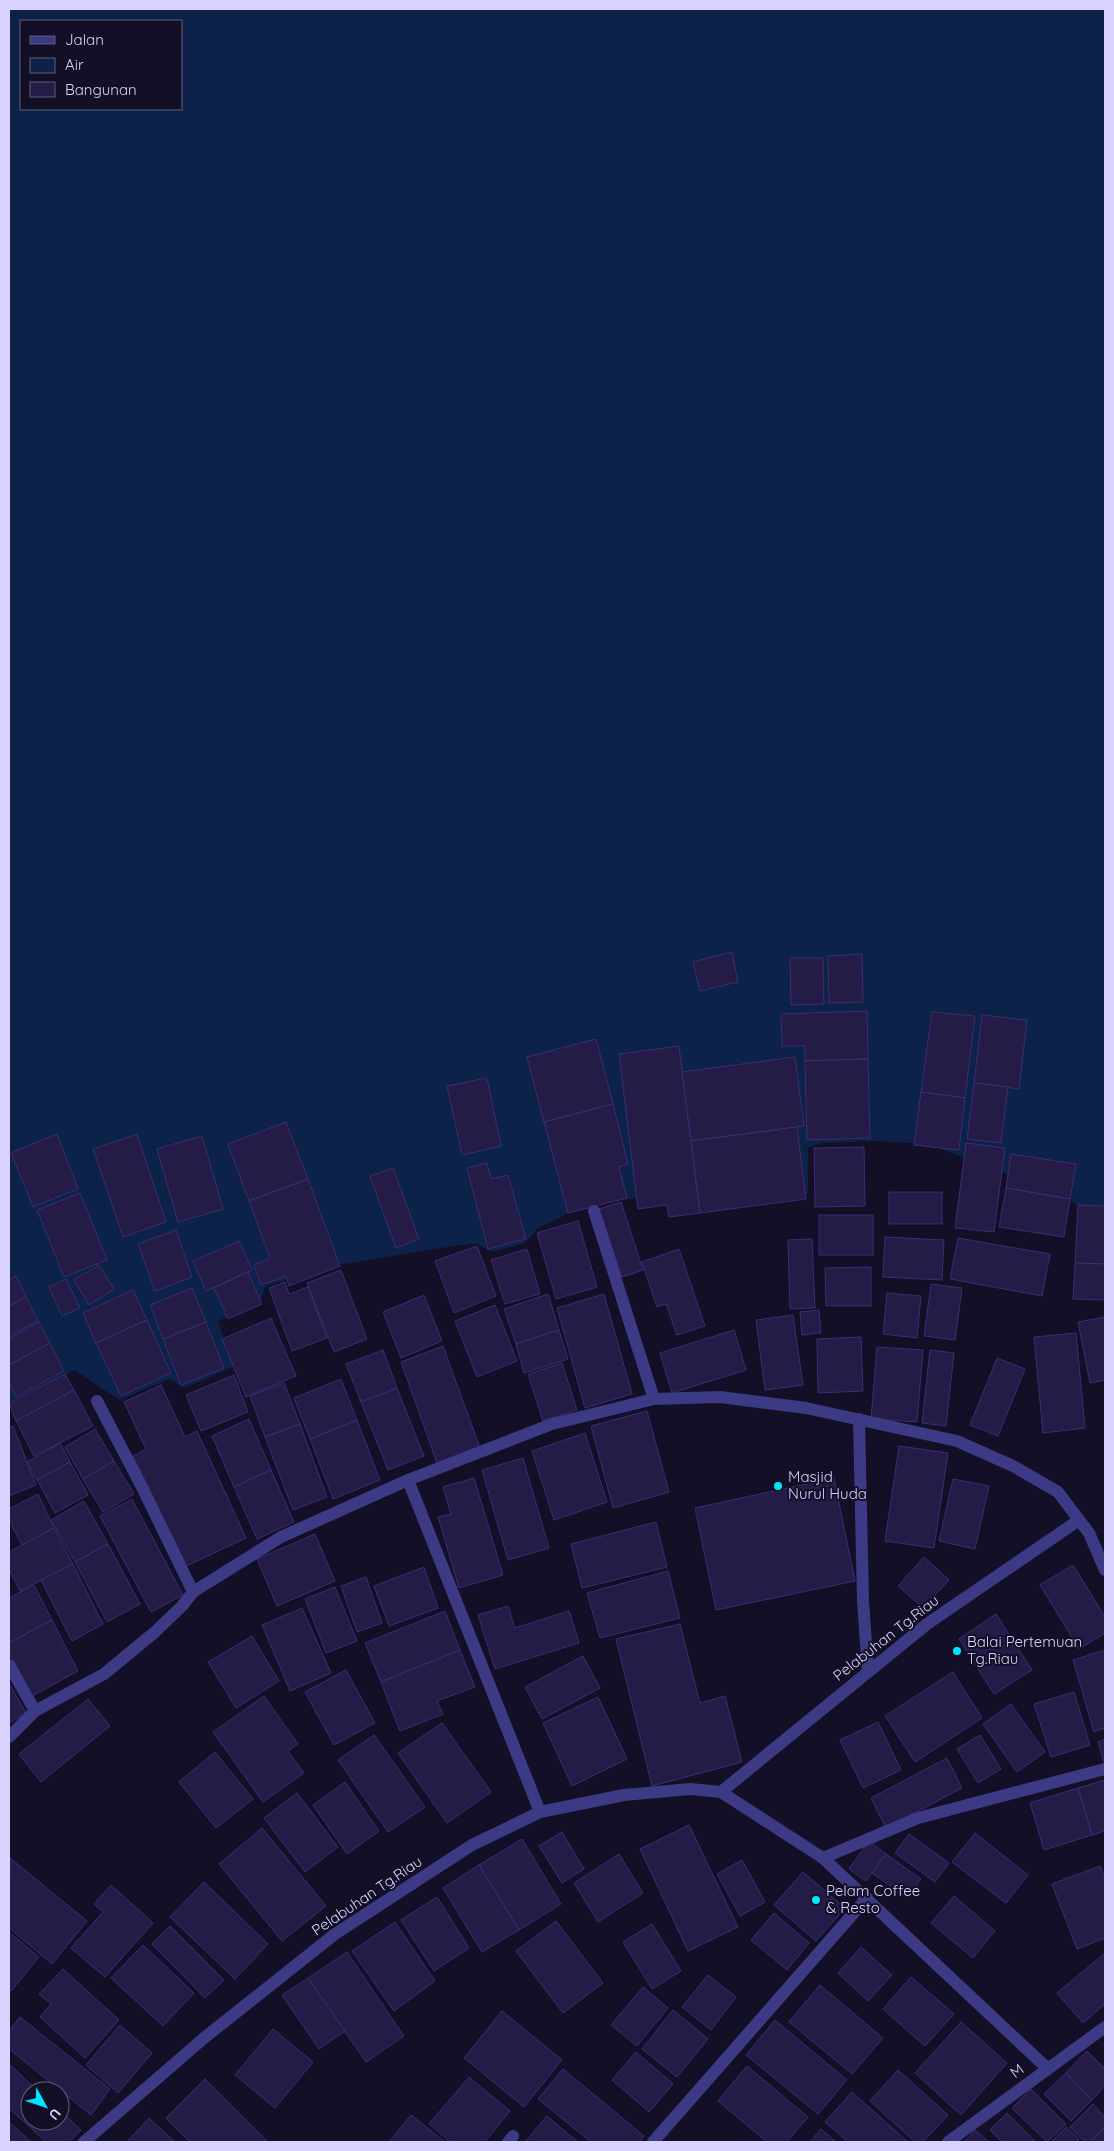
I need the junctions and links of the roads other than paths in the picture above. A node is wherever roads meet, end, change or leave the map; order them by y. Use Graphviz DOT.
graph roads {
  1 [pos="594,1211"];
  2 [pos="654,1399"];
  3 [pos="97,1401"];
  4 [pos="859,1419"];
  5 [pos="408,1480"];
  6 [pos="1079,1520"];
  7 [pos="1105,1570"];
  8 [pos="193,1592"];
  9 [pos="9,1665"];
  10 [pos="868,1671"];
  11 [pos="35,1711"];
  12 [pos="9,1737"];
  13 [pos="1105,1770"];
  14 [pos="721,1792"];
  15 [pos="540,1812"];
  16 [pos="823,1858"];
  17 [pos="867,1898"];
  18 [pos="1105,2027"];
  19 [pos="1048,2069"];
  20 [pos="84,2142"];
  21 [pos="653,2142"];
  22 [pos="948,2142"];
  1 -- 2 [label="street"];
  2 -- 4 [label="street"];
  2 -- 5 [label="street"];
  3 -- 8 [label="street"];
  4 -- 6 [label="street"];
  4 -- 10 [label="street"];
  5 -- 8 [label="street"];
  5 -- 15 [label="street"];
  6 -- 7 [label="street"];
  6 -- 10 [label="street, Pelabuhan Tg.Riau"];
  8 -- 11 [label="street"];
  9 -- 11 [label="street"];
  10 -- 14 [label="street, Pelabuhan Tg.Riau"];
  11 -- 12 [label="street"];
  13 -- 16 [label="street"];
  14 -- 15 [label="street, Pelabuhan Tg.Riau"];
  14 -- 16 [label="street, Pelabuhan Tg.Riau"];
  15 -- 20 [label="street, Pelabuhan Tg.Riau"];
  16 -- 17 [label="street, Pelabuhan Tg.Riau"];
  17 -- 19 [label="street, Pelabuhan Tg.Riau"];
  17 -- 21 [label="street"];
  18 -- 19 [label="street, M"];
  19 -- 22 [label="street, M"];
}
